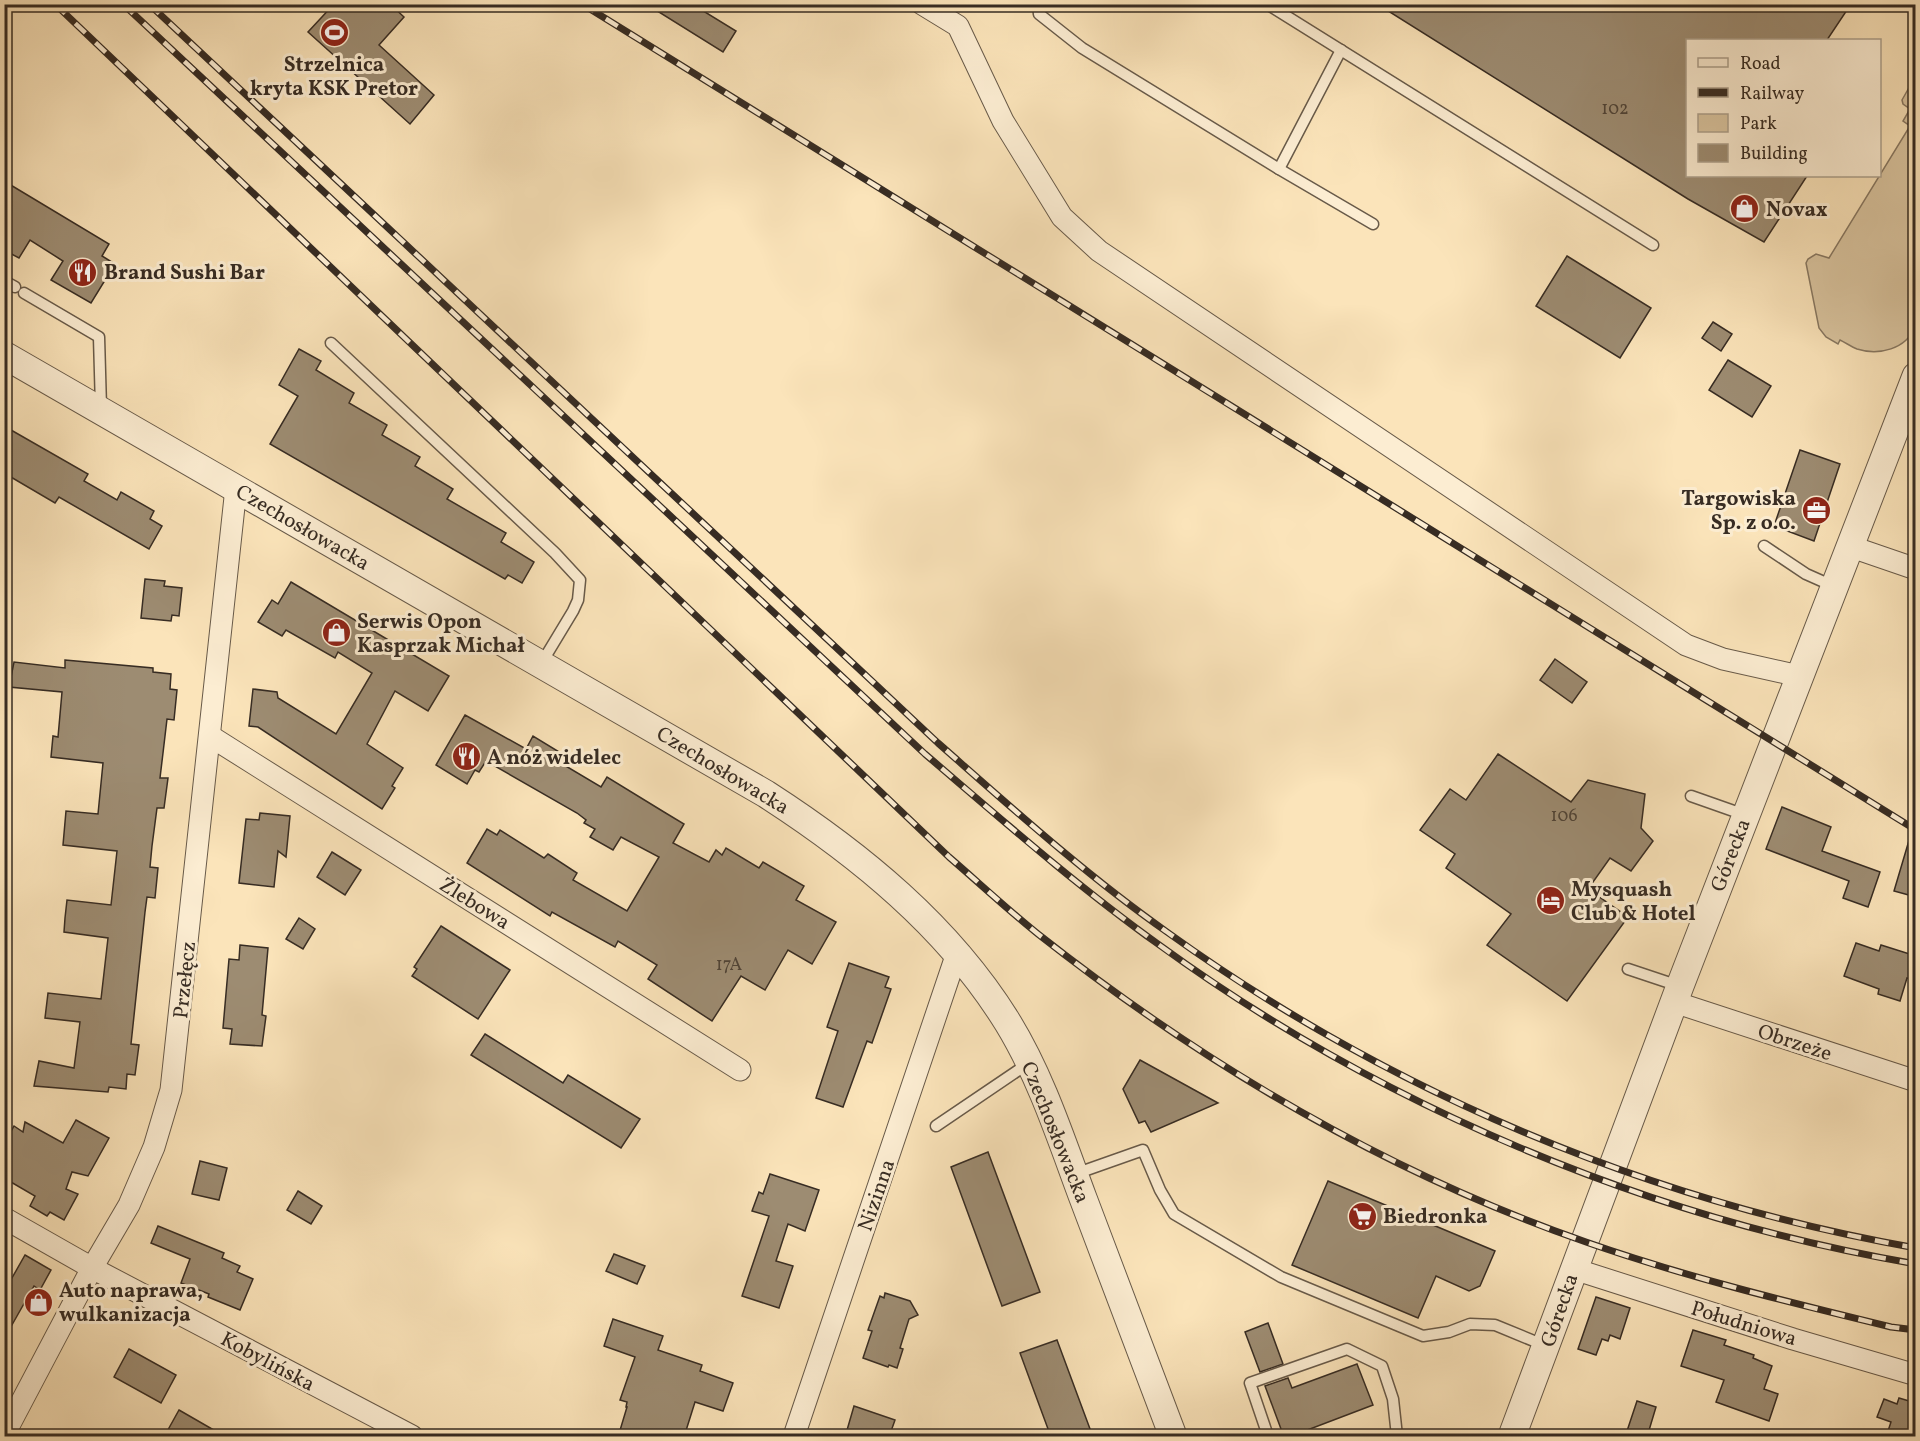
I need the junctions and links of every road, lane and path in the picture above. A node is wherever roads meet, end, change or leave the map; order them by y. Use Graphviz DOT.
graph roads {
  1 [pos="922,4"];
  2 [pos="1038,4"];
  3 [pos="1267,4"];
  4 [pos="1341,50"];
  5 [pos="1279,169"];
  6 [pos="1373,224"];
  7 [pos="1653,245"];
  8 [pos="4,281"];
  9 [pos="331,343"];
  10 [pos="4,355"];
  11 [pos="1916,376"];
  12 [pos="101,411"];
  13 [pos="236,488"];
  14 [pos="1764,546"];
  15 [pos="1850,546"];
  16 [pos="1916,569"];
  17 [pos="1833,587"];
  18 [pos="541,664"];
  19 [pos="1799,676"];
  20 [pos="210,736"];
  21 [pos="1691,796"];
  22 [pos="1745,816"];
  23 [pos="957,953"];
  24 [pos="1628,969"];
  25 [pos="1677,994"];
  26 [pos="1029,1063"];
  27 [pos="741,1070"];
  28 [pos="1916,1081"];
  29 [pos="936,1126"];
  30 [pos="1074,1174"];
  31 [pos="4,1218"];
  32 [pos="92,1268"];
  33 [pos="1574,1269"];
  34 [pos="1547,1346"];
  35 [pos="1916,1375"];
  36 [pos="4,1435"];
  37 [pos="412,1437"];
  38 [pos="794,1437"];
  39 [pos="1173,1437"];
  40 [pos="1268,1437"];
  41 [pos="1397,1437"];
  42 [pos="1512,1437"];
  1 -- 19 [label="street"];
  2 -- 5 [label="lane"];
  3 -- 4 [label="lane"];
  4 -- 5 [label="lane"];
  4 -- 7 [label="lane"];
  5 -- 6 [label="lane"];
  8 -- 12 [label="lane"];
  9 -- 18 [label="lane"];
  10 -- 12 [label="street, Czechosłowacka"];
  11 -- 15 [label="street, Górecka"];
  12 -- 13 [label="street, Czechosłowacka"];
  13 -- 18 [label="street, Czechosłowacka"];
  13 -- 20 [label="street, Przełęcz"];
  14 -- 17 [label="lane"];
  15 -- 16 [label="street"];
  15 -- 17 [label="street, Górecka"];
  17 -- 19 [label="street, Górecka"];
  18 -- 23 [label="street, Czechosłowacka"];
  19 -- 22 [label="street, Górecka"];
  20 -- 27 [label="street, Żlebowa"];
  20 -- 32 [label="street, Przełęcz"];
  21 -- 22 [label="lane"];
  22 -- 25 [label="street, Górecka"];
  23 -- 26 [label="street, Czechosłowacka"];
  23 -- 38 [label="street, Nizinna"];
  24 -- 25 [label="lane"];
  25 -- 28 [label="street, Obrzeże"];
  25 -- 33 [label="street, Górecka"];
  26 -- 29 [label="lane"];
  26 -- 30 [label="street, Czechosłowacka"];
  30 -- 34 [label="lane"];
  30 -- 39 [label="street, Czechosłowacka"];
  31 -- 32 [label="street, Kobylińska"];
  32 -- 36 [label="street, Przełęcz"];
  32 -- 37 [label="street, Kobylińska"];
  33 -- 34 [label="street, Górecka"];
  33 -- 35 [label="street, Południowa"];
  34 -- 42 [label="street, Górecka"];
  40 -- 41 [label="lane"];
}
